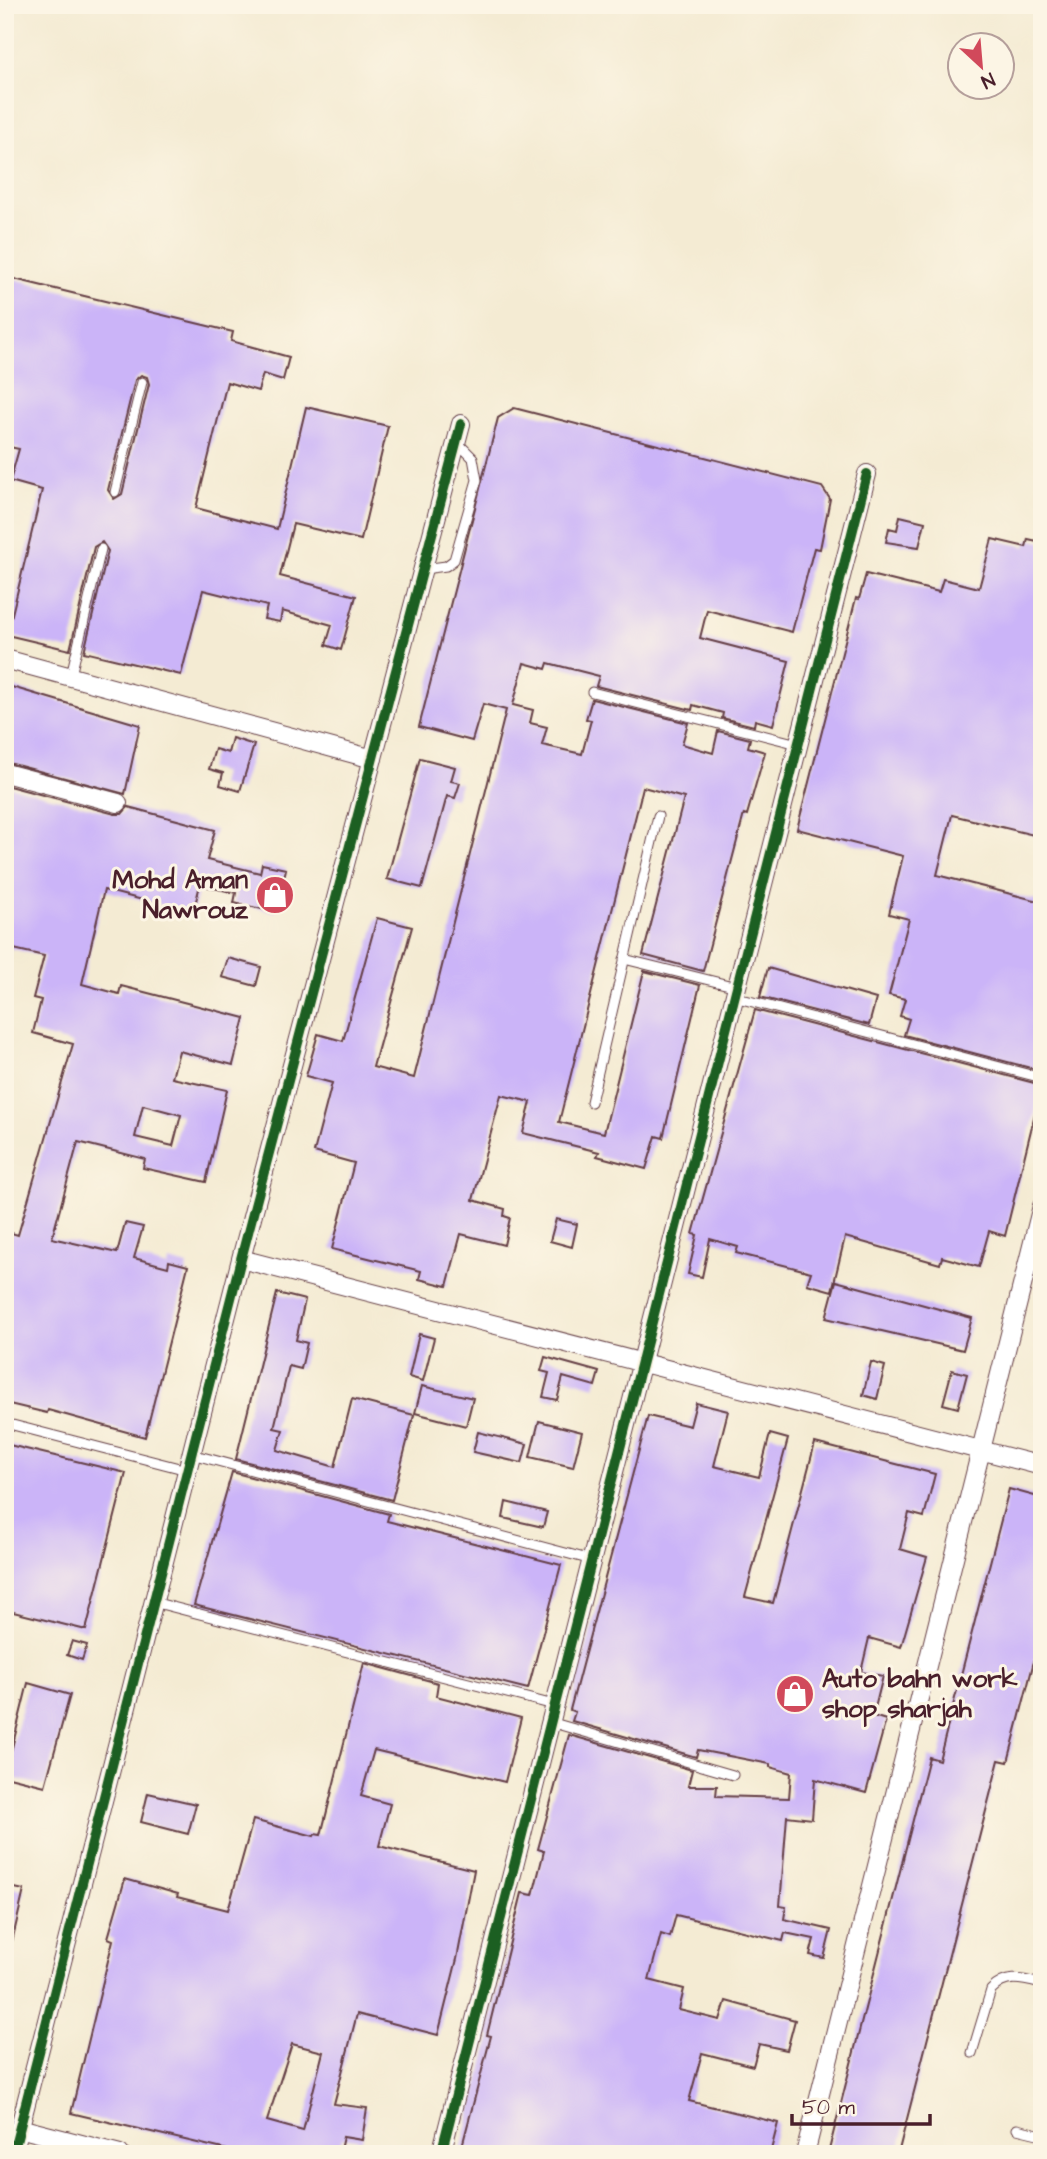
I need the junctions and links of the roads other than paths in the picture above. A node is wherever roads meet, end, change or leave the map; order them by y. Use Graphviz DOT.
graph roads {
  1 [pos="142,382"];
  2 [pos="459,433"];
  3 [pos="867,474"];
  4 [pos="116,492"];
  5 [pos="101,549"];
  6 [pos="424,569"];
  7 [pos="5,659"];
  8 [pos="71,676"];
  9 [pos="592,692"];
  10 [pos="798,744"];
  11 [pos="373,759"];
  12 [pos="5,773"];
  13 [pos="118,803"];
  14 [pos="658,816"];
  15 [pos="624,959"];
  16 [pos="735,992"];
  17 [pos="1042,1078"];
  18 [pos="591,1102"];
  19 [pos="1042,1206"];
  20 [pos="241,1259"];
  21 [pos="641,1363"];
  22 [pos="5,1423"];
  23 [pos="980,1450"];
  24 [pos="189,1462"];
  25 [pos="1042,1465"];
  26 [pos="592,1560"];
  27 [pos="153,1602"];
  28 [pos="552,1713"];
  29 [pos="733,1774"];
  30 [pos="1042,1983"];
  31 [pos="972,2053"];
  32 [pos="19,2128"];
  33 [pos="1017,2129"];
  34 [pos="1042,2135"];
  35 [pos="13,2154"];
  36 [pos="120,2154"];
  37 [pos="440,2154"];
  38 [pos="805,2154"];
  1 -- 4 [label="lane"];
  2 -- 6 [label="street"];
  2 -- 6 [label="lane"];
  3 -- 10 [label="street"];
  5 -- 8 [label="lane"];
  6 -- 11 [label="street"];
  7 -- 8 [label="street"];
  8 -- 11 [label="street"];
  9 -- 10 [label="lane"];
  10 -- 16 [label="street"];
  11 -- 20 [label="street"];
  12 -- 13 [label="street"];
  14 -- 15 [label="lane"];
  15 -- 16 [label="lane"];
  15 -- 18 [label="lane"];
  16 -- 17 [label="lane"];
  16 -- 21 [label="street"];
  19 -- 23 [label="street"];
  20 -- 21 [label="street"];
  20 -- 24 [label="street"];
  21 -- 23 [label="street"];
  21 -- 26 [label="street"];
  22 -- 24 [label="lane"];
  23 -- 25 [label="street"];
  23 -- 38 [label="street"];
  24 -- 26 [label="lane"];
  24 -- 27 [label="street"];
  26 -- 28 [label="street"];
  27 -- 28 [label="lane"];
  27 -- 32 [label="street"];
  28 -- 29 [label="lane"];
  28 -- 37 [label="street"];
  30 -- 31 [label="lane"];
  32 -- 35 [label="street"];
  32 -- 36 [label="street"];
  33 -- 34 [label="lane"];
}
